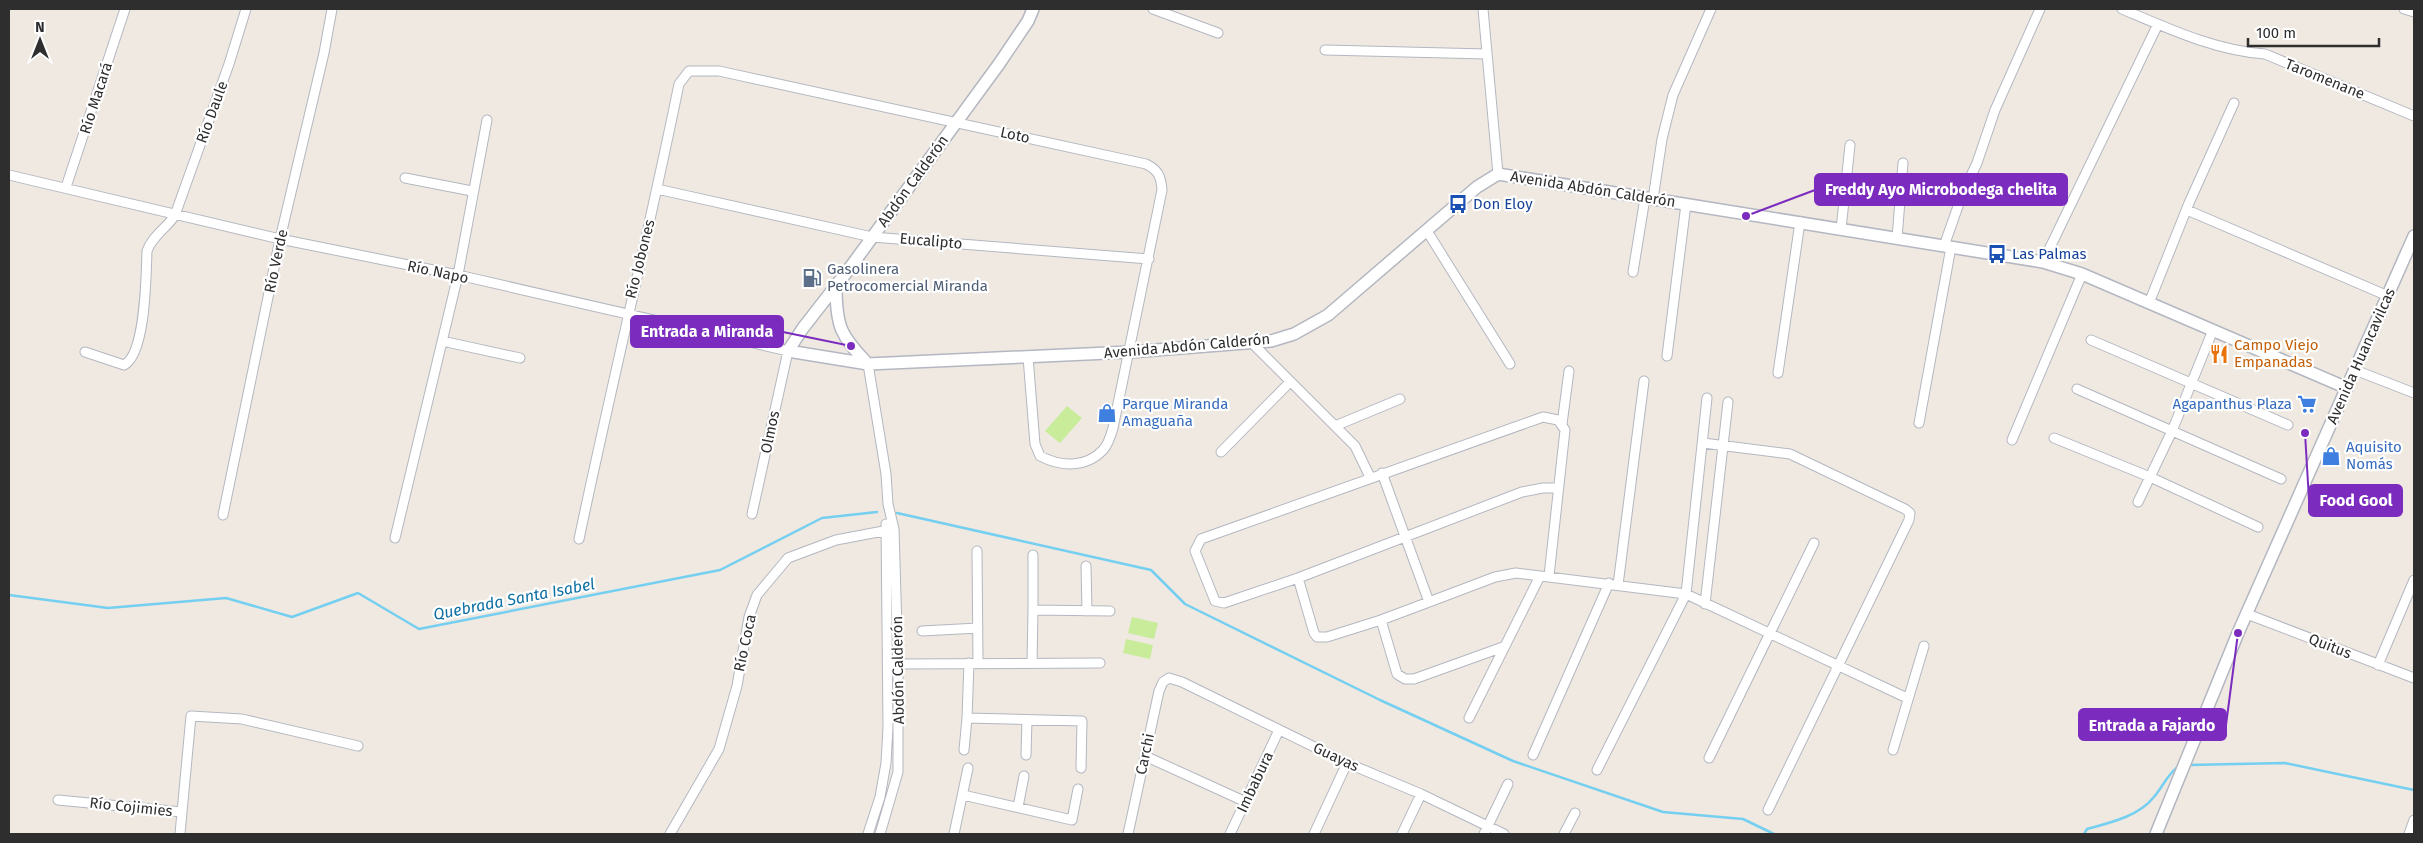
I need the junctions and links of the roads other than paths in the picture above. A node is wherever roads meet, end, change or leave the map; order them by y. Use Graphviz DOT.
graph roads {
  1 [pos="125,9"];
  2 [pos="246,9"];
  3 [pos="332,9"];
  4 [pos="1033,9"];
  5 [pos="1153,9"];
  6 [pos="1483,9"];
  7 [pos="1711,9"];
  8 [pos="2040,9"];
  9 [pos="2122,9"];
  10 [pos="2404,9"];
  11 [pos="2414,12"];
  12 [pos="2158,24"];
  13 [pos="1218,33"];
  14 [pos="1325,50"];
  15 [pos="1487,54"];
  16 [pos="689,71"];
  17 [pos="2234,102"];
  18 [pos="2414,116"];
  19 [pos="487,120"];
  20 [pos="955,122"];
  21 [pos="1850,145"];
  22 [pos="1903,163"];
  23 [pos="1498,174"];
  24 [pos="9,175"];
  25 [pos="405,178"];
  26 [pos="66,187"];
  27 [pos="657,190"];
  28 [pos="472,191"];
  29 [pos="1649,198"];
  30 [pos="1686,204"];
  31 [pos="2187,210"];
  32 [pos="175,214"];
  33 [pos="1800,222"];
  34 [pos="1841,229"];
  35 [pos="1427,231"];
  36 [pos="872,236"];
  37 [pos="2414,236"];
  38 [pos="1897,238"];
  39 [pos="280,239"];
  40 [pos="1947,246"];
  41 [pos="1149,259"];
  42 [pos="2044,262"];
  43 [pos="1633,272"];
  44 [pos="2082,274"];
  45 [pos="458,275"];
  46 [pos="836,287"];
  47 [pos="2388,296"];
  48 [pos="2149,303"];
  49 [pos="627,316"];
  50 [pos="2213,330"];
  51 [pos="2091,340"];
  52 [pos="442,341"];
  53 [pos="1253,344"];
  54 [pos="788,351"];
  55 [pos="85,352"];
  56 [pos="1130,352"];
  57 [pos="1667,356"];
  58 [pos="1028,357"];
  59 [pos="520,358"];
  60 [pos="868,364"];
  61 [pos="1510,364"];
  62 [pos="2354,370"];
  63 [pos="1569,371"];
  64 [pos="1778,373"];
  65 [pos="1644,381"];
  66 [pos="1290,382"];
  67 [pos="2191,383"];
  68 [pos="2347,388"];
  69 [pos="2077,389"];
  70 [pos="2414,393"];
  71 [pos="1707,398"];
  72 [pos="1400,400"];
  73 [pos="1728,402"];
  74 [pos="1919,423"];
  75 [pos="1562,424"];
  76 [pos="2288,424"];
  77 [pos="1335,426"];
  78 [pos="2172,431"];
  79 [pos="2054,438"];
  80 [pos="2012,440"];
  81 [pos="1704,443"];
  82 [pos="1724,446"];
  83 [pos="1221,452"];
  84 [pos="1382,473"];
  85 [pos="1370,477"];
  86 [pos="2150,477"];
  87 [pos="2281,479"];
  88 [pos="1558,488"];
  89 [pos="2138,502"];
  90 [pos="752,514"];
  91 [pos="223,515"];
  92 [pos="2258,527"];
  93 [pos="890,530"];
  94 [pos="395,538"];
  95 [pos="1405,538"];
  96 [pos="579,539"];
  97 [pos="1814,544"];
  98 [pos="977,551"];
  99 [pos="1033,555"];
  100 [pos="1086,566"];
  101 [pos="1545,576"];
  102 [pos="1298,578"];
  103 [pos="2414,580"];
  104 [pos="1613,584"];
  105 [pos="1686,594"];
  106 [pos="1429,602"];
  107 [pos="1705,604"];
  108 [pos="1033,610"];
  109 [pos="1087,611"];
  110 [pos="1110,611"];
  111 [pos="2247,614"];
  112 [pos="1381,620"];
  113 [pos="978,628"];
  114 [pos="922,631"];
  115 [pos="1768,634"];
  116 [pos="1924,646"];
  117 [pos="1503,647"];
  118 [pos="898,663"];
  119 [pos="974,663"];
  120 [pos="1032,663"];
  121 [pos="1100,663"];
  122 [pos="888,664"];
  123 [pos="2378,665"];
  124 [pos="1838,667"];
  125 [pos="1169,678"];
  126 [pos="2414,678"];
  127 [pos="1907,698"];
  128 [pos="967,718"];
  129 [pos="1469,718"];
  130 [pos="1027,720"];
  131 [pos="1279,730"];
  132 [pos="358,746"];
  133 [pos="964,750"];
  134 [pos="1893,750"];
  135 [pos="1026,755"];
  136 [pos="1533,755"];
  137 [pos="1145,756"];
  138 [pos="1709,758"];
  139 [pos="1347,764"];
  140 [pos="968,768"];
  141 [pos="1080,768"];
  142 [pos="1597,770"];
  143 [pos="1024,776"];
  144 [pos="1508,784"];
  145 [pos="1078,789"];
  146 [pos="1421,794"];
  147 [pos="963,795"];
  148 [pos="58,800"];
  149 [pos="1246,802"];
  150 [pos="1018,807"];
  151 [pos="1768,810"];
  152 [pos="182,812"];
  153 [pos="1575,813"];
  154 [pos="2414,820"];
  155 [pos="1486,830"];
  156 [pos="180,834"];
  157 [pos="670,834"];
  158 [pos="868,834"];
  159 [pos="883,834"];
  160 [pos="954,834"];
  161 [pos="1129,834"];
  162 [pos="1230,834"];
  163 [pos="1314,834"];
  164 [pos="1402,834"];
  165 [pos="1504,834"];
  166 [pos="1564,834"];
  167 [pos="2156,834"];
  168 [pos="2409,834"];
  1 -- 26 [label="street, Río Macará"];
  2 -- 32 [label="street, Río Daule"];
  3 -- 39 [label="street, Río Verde"];
  4 -- 20 [label="street, Abdón Calderón"];
  5 -- 13 [label="street"];
  6 -- 15 [label="street"];
  7 -- 29 [label="street"];
  8 -- 40 [label="street"];
  9 -- 12 [label="street, Taromenane"];
  10 -- 11 [label="street"];
  12 -- 18 [label="street, Taromenane"];
  12 -- 42 [label="street"];
  14 -- 15 [label="street"];
  15 -- 23 [label="street"];
  16 -- 20 [label="street, Loto"];
  16 -- 27 [label="street, Río Jobones"];
  17 -- 31 [label="street"];
  19 -- 28 [label="street"];
  20 -- 36 [label="street, Abdón Calderón"];
  20 -- 41 [label="street, Loto"];
  21 -- 34 [label="street"];
  22 -- 38 [label="street"];
  23 -- 29 [label="street, Avenida Abdón Calderón"];
  23 -- 35 [label="street, Avenida Abdón Calderón"];
  24 -- 26 [label="street, Río Napo"];
  25 -- 28 [label="street"];
  26 -- 32 [label="street, Río Napo"];
  27 -- 36 [label="street, Eucalipto"];
  27 -- 49 [label="street, Río Jobones"];
  28 -- 45 [label="street"];
  29 -- 30 [label="street, Avenida Abdón Calderón"];
  29 -- 43 [label="street"];
  30 -- 33 [label="street, Avenida Abdón Calderón"];
  30 -- 57 [label="street"];
  31 -- 47 [label="street"];
  31 -- 48 [label="street"];
  32 -- 39 [label="street, Río Napo"];
  32 -- 55 [label="street, Río Daule"];
  33 -- 34 [label="street, Avenida Abdón Calderón"];
  33 -- 64 [label="street"];
  34 -- 38 [label="street, Avenida Abdón Calderón"];
  35 -- 53 [label="street, Avenida Abdón Calderón"];
  35 -- 61 [label="street"];
  36 -- 41 [label="street, Eucalipto"];
  36 -- 46 [label="street, Abdón Calderón"];
  37 -- 47 [label="street, Avenida Huancavilcas"];
  38 -- 40 [label="street, Avenida Abdón Calderón"];
  39 -- 45 [label="street, Río Napo"];
  39 -- 91 [label="street, Río Verde"];
  40 -- 42 [label="street, Avenida Abdón Calderón"];
  40 -- 74 [label="street"];
  41 -- 56 [label="street, Loto"];
  42 -- 44 [label="street, Avenida Abdón Calderón"];
  44 -- 48 [label="street, Avenida Abdón Calderón"];
  44 -- 80 [label="street"];
  45 -- 49 [label="street, Río Napo"];
  45 -- 52 [label="street"];
  46 -- 54 [label="street, Abdón Calderón"];
  46 -- 60 [label="street"];
  47 -- 62 [label="street, Avenida Huancavilcas"];
  48 -- 50 [label="street, Avenida Abdón Calderón"];
  49 -- 54 [label="street, Río Napo"];
  49 -- 96 [label="street, Río Jobones"];
  50 -- 67 [label="street"];
  50 -- 68 [label="street, Avenida Abdón Calderón"];
  51 -- 67 [label="street"];
  52 -- 59 [label="street"];
  52 -- 94 [label="street"];
  53 -- 56 [label="street, Avenida Abdón Calderón"];
  53 -- 66 [label="street"];
  54 -- 60 [label="street, Río Napo"];
  54 -- 90 [label="street, Olmos"];
  56 -- 58 [label="street, Avenida Abdón Calderón"];
  56 -- 58 [label="street, Loto"];
  58 -- 60 [label="street, Avenida Abdón Calderón"];
  60 -- 93 [label="street, Abdón Calderón"];
  62 -- 68 [label="street, Avenida Huancavilcas"];
  62 -- 70 [label="street"];
  63 -- 75 [label="street"];
  65 -- 104 [label="street"];
  66 -- 77 [label="street"];
  66 -- 83 [label="street"];
  67 -- 76 [label="street"];
  67 -- 78 [label="street"];
  68 -- 111 [label="street, Avenida Huancavilcas"];
  69 -- 78 [label="street"];
  71 -- 81 [label="street"];
  72 -- 77 [label="street"];
  73 -- 82 [label="street"];
  75 -- 84 [label="street"];
  75 -- 88 [label="street"];
  77 -- 85 [label="street"];
  78 -- 86 [label="street"];
  78 -- 87 [label="street"];
  79 -- 86 [label="street"];
  81 -- 82 [label="street"];
  81 -- 105 [label="street"];
  82 -- 107 [label="street"];
  82 -- 124 [label="street"];
  84 -- 85 [label="street"];
  84 -- 95 [label="street"];
  85 -- 102 [label="street"];
  86 -- 89 [label="street"];
  86 -- 92 [label="street"];
  88 -- 95 [label="street"];
  88 -- 101 [label="street"];
  93 -- 118 [label="street, Abdón Calderón"];
  93 -- 122 [label="street, Abdón Calderón"];
  93 -- 157 [label="street, Río Coca"];
  95 -- 102 [label="street"];
  95 -- 106 [label="street"];
  97 -- 115 [label="street"];
  98 -- 113 [label="street"];
  99 -- 108 [label="street"];
  100 -- 109 [label="street"];
  101 -- 104 [label="street"];
  101 -- 106 [label="street"];
  101 -- 117 [label="street"];
  102 -- 112 [label="street"];
  103 -- 123 [label="street"];
  104 -- 105 [label="street"];
  104 -- 136 [label="street"];
  105 -- 107 [label="street"];
  105 -- 142 [label="street"];
  106 -- 112 [label="street"];
  107 -- 115 [label="street"];
  108 -- 109 [label="street"];
  108 -- 120 [label="street"];
  109 -- 110 [label="street"];
  111 -- 123 [label="street, Quitus"];
  111 -- 167 [label="street, Avenida Huancavilcas"];
  112 -- 117 [label="street"];
  113 -- 114 [label="street"];
  113 -- 119 [label="street"];
  115 -- 124 [label="street"];
  115 -- 138 [label="street"];
  116 -- 127 [label="street"];
  117 -- 129 [label="street"];
  118 -- 119 [label="street"];
  118 -- 122 [label="street"];
  118 -- 159 [label="street, Abdón Calderón"];
  119 -- 120 [label="street"];
  119 -- 128 [label="street"];
  120 -- 121 [label="street"];
  122 -- 158 [label="street, Abdón Calderón"];
  123 -- 126 [label="street, Quitus"];
  124 -- 127 [label="street"];
  124 -- 151 [label="street"];
  125 -- 131 [label="street, Guayas"];
  125 -- 137 [label="street, Carchi"];
  127 -- 134 [label="street"];
  128 -- 130 [label="street"];
  128 -- 133 [label="street"];
  130 -- 135 [label="street"];
  130 -- 141 [label="street"];
  131 -- 139 [label="street, Guayas"];
  131 -- 149 [label="street, Imbabura"];
  132 -- 152 [label="street"];
  137 -- 149 [label="street"];
  137 -- 161 [label="street, Carchi"];
  139 -- 146 [label="street, Guayas"];
  139 -- 163 [label="street"];
  140 -- 147 [label="street"];
  143 -- 150 [label="street"];
  144 -- 155 [label="street"];
  145 -- 150 [label="street"];
  146 -- 155 [label="street, Guayas"];
  146 -- 164 [label="street"];
  147 -- 150 [label="street"];
  147 -- 160 [label="street"];
  148 -- 152 [label="street, Río Cojimies"];
  149 -- 162 [label="street, Imbabura"];
  152 -- 156 [label="street, Río Cojimies"];
  153 -- 166 [label="street"];
  154 -- 168 [label="street"];
  155 -- 165 [label="street, Guayas"];
}
